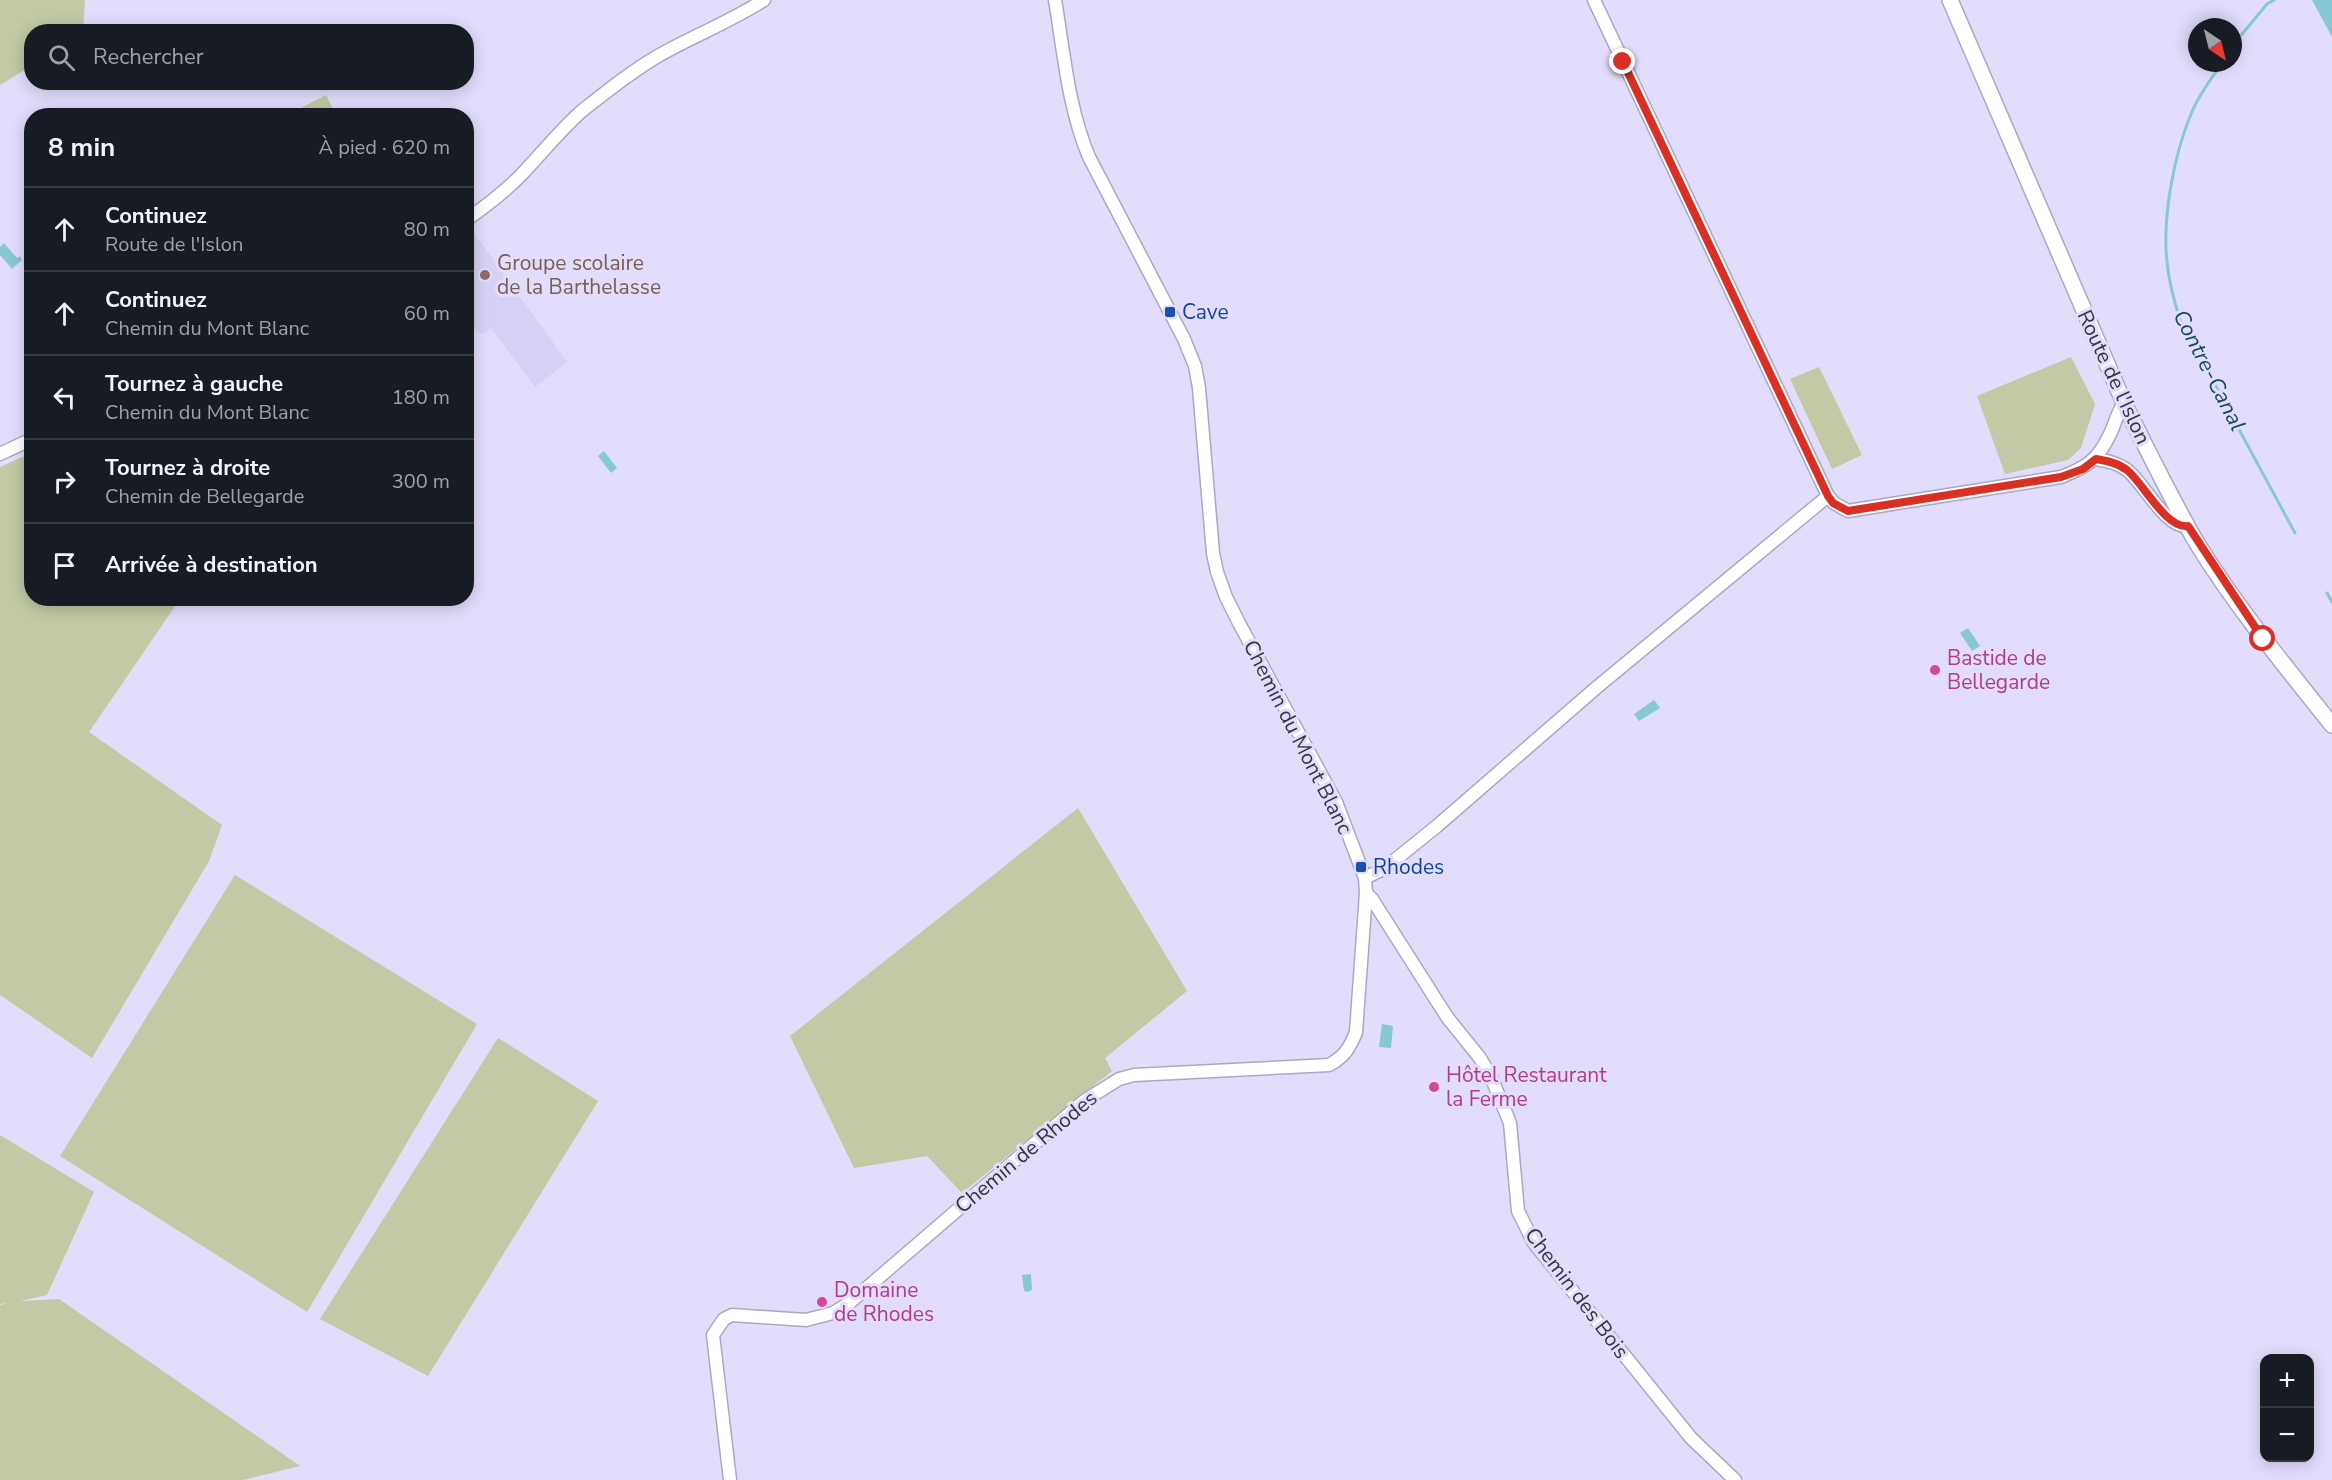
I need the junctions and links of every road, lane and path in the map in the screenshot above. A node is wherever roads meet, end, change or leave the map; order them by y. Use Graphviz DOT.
graph roads {
  1 [pos="764,0"];
  2 [pos="1055,0"];
  3 [pos="1594,0"];
  4 [pos="1950,0"];
  5 [pos="474,214"];
  6 [pos="2124,403"];
  7 [pos="24,443"];
  8 [pos="0,454"];
  9 [pos="2096,459"];
  10 [pos="1828,496"];
  11 [pos="2188,526"];
  12 [pos="2332,725"];
  13 [pos="1365,878"];
  14 [pos="1366,893"];
  15 [pos="730,1480"];
  16 [pos="1735,1480"];
  1 -- 5 [label="street"];
  2 -- 13 [label="street, Chemin du Mont Blanc"];
  3 -- 10 [label="street"];
  4 -- 6 [label="street, Route de l'Islon"];
  6 -- 9 [label="street"];
  6 -- 11 [label="street, Route de l'Islon"];
  7 -- 8 [label="street"];
  9 -- 10 [label="street"];
  9 -- 11 [label="street"];
  10 -- 13 [label="street"];
  11 -- 12 [label="street, Route de l'Islon"];
  13 -- 14 [label="street, Chemin de Rhodes"];
  14 -- 15 [label="street, Chemin de Rhodes"];
  14 -- 16 [label="street, Chemin des Bois"];
}
